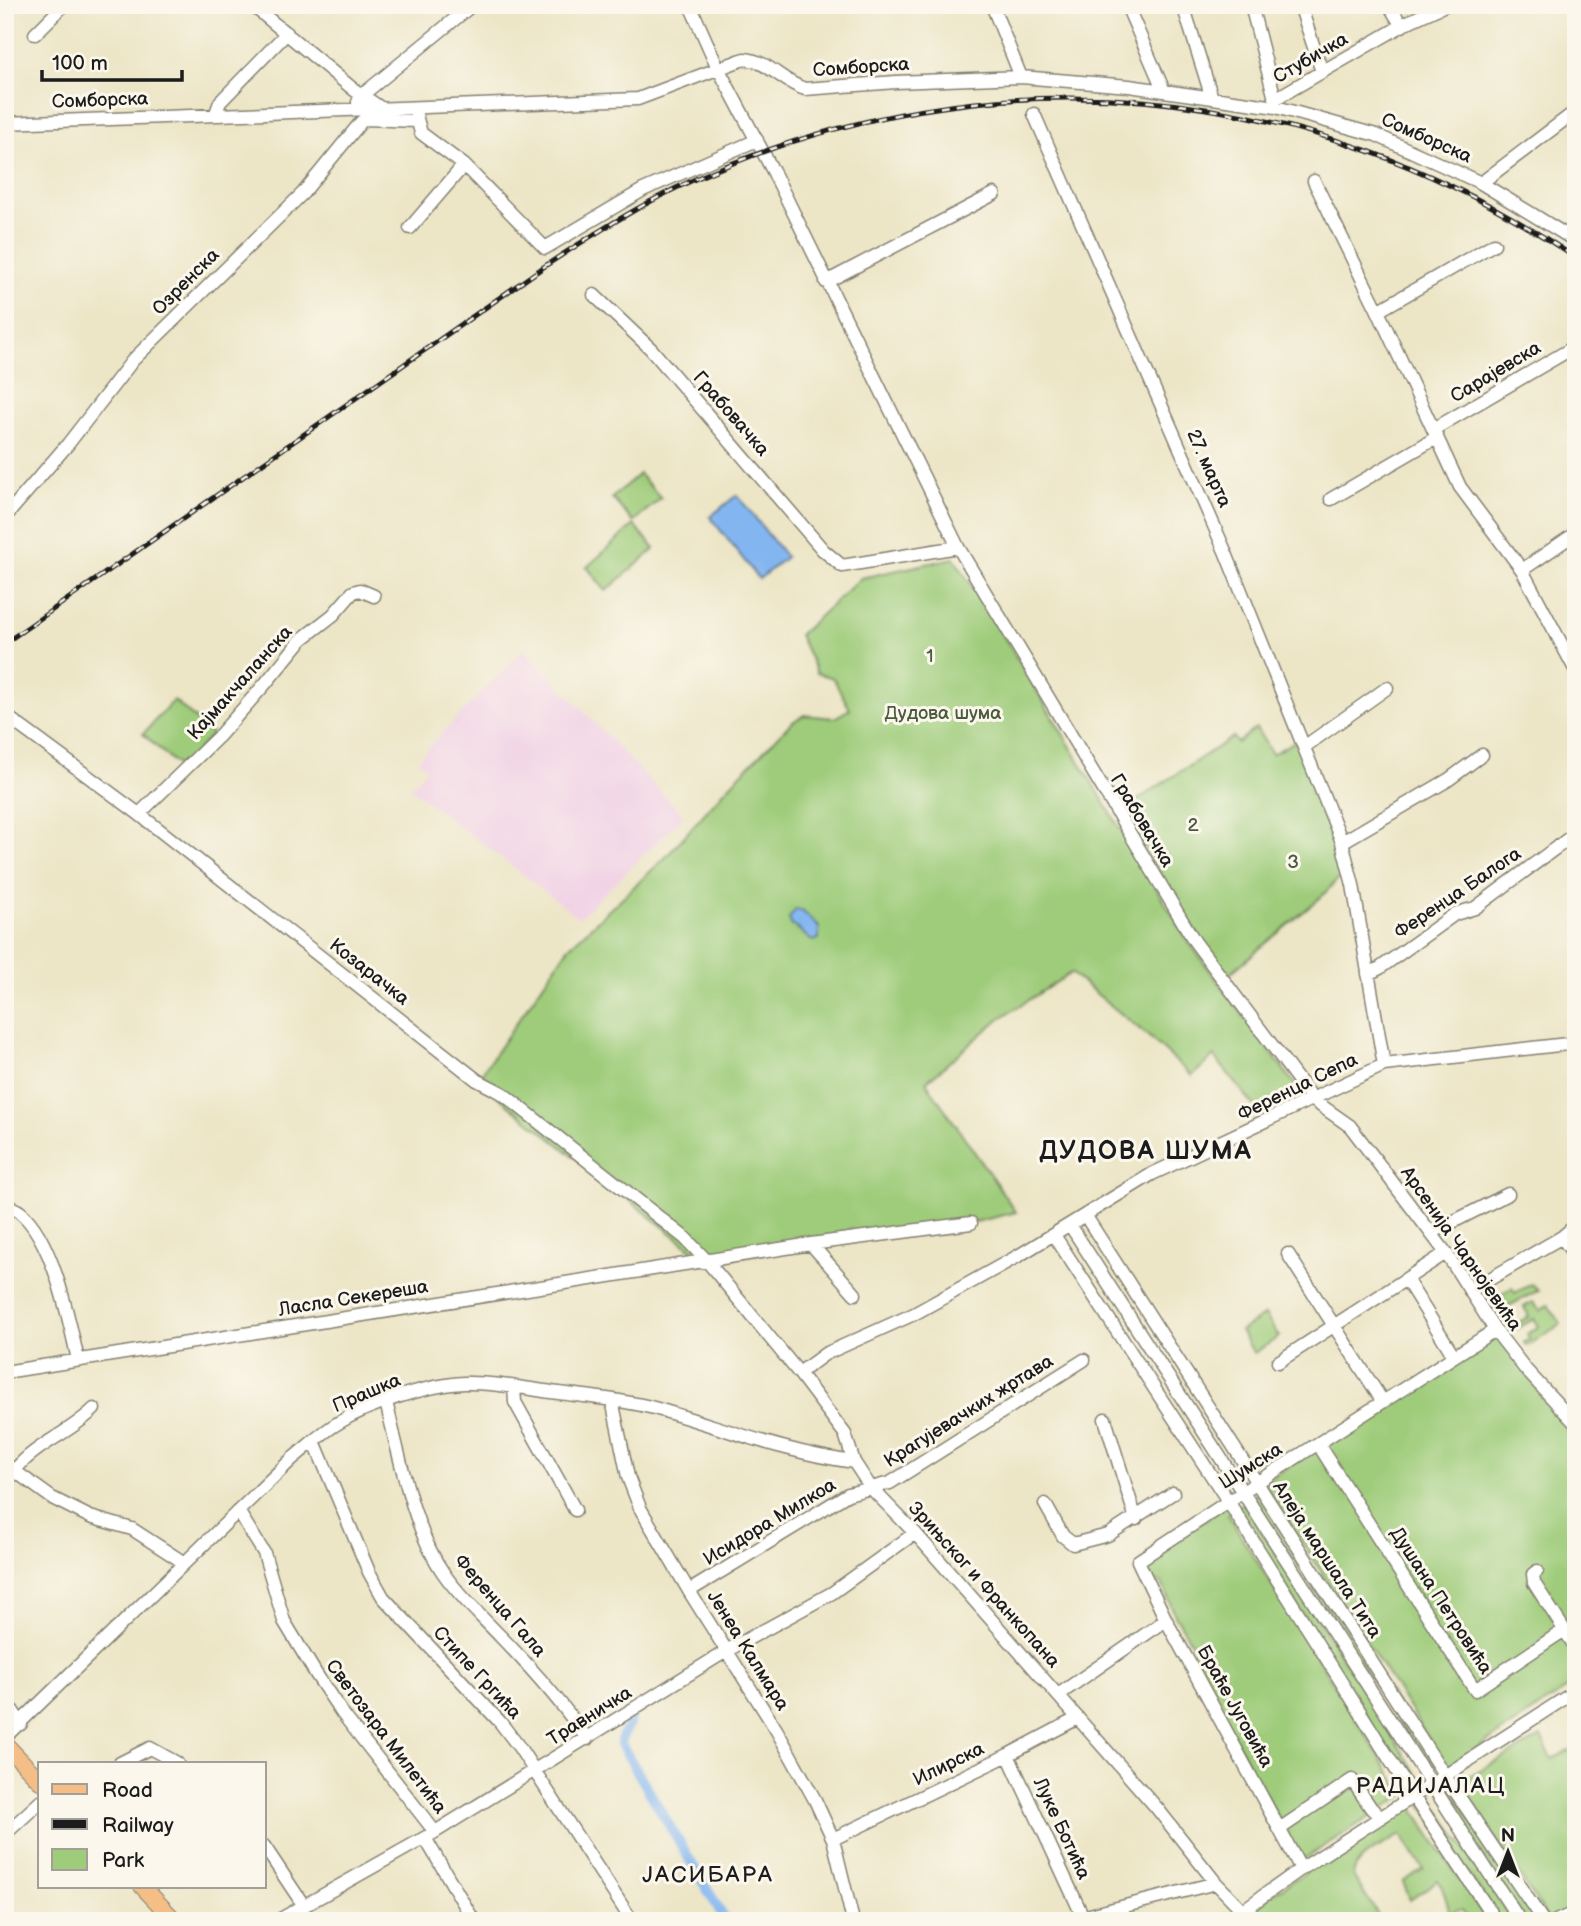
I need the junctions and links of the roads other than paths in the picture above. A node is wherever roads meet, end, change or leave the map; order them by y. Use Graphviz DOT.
graph roads {
  1 [pos="64,5"];
  2 [pos="252,5"];
  3 [pos="472,5"];
  4 [pos="690,5"];
  5 [pos="992,5"];
  6 [pos="1183,5"];
  7 [pos="1251,5"];
  8 [pos="1300,5"];
  9 [pos="1389,5"];
  10 [pos="1445,5"];
  11 [pos="1128,8"];
  12 [pos="1402,26"];
  13 [pos="287,33"];
  14 [pos="35,34"];
  15 [pos="718,68"];
  16 [pos="1322,72"];
  17 [pos="1021,77"];
  18 [pos="1164,91"];
  19 [pos="361,96"];
  20 [pos="1212,98"];
  21 [pos="1275,103"];
  22 [pos="382,109"];
  23 [pos="353,110"];
  24 [pos="1576,111"];
  25 [pos="216,113"];
  26 [pos="417,114"];
  27 [pos="1034,114"];
  28 [pos="5,122"];
  29 [pos="757,140"];
  30 [pos="464,165"];
  31 [pos="1314,181"];
  32 [pos="1481,183"];
  33 [pos="993,194"];
  34 [pos="410,228"];
  35 [pos="1576,241"];
  36 [pos="1494,244"];
  37 [pos="826,282"];
  38 [pos="594,295"];
  39 [pos="1378,311"];
  40 [pos="1576,346"];
  41 [pos="1435,434"];
  42 [pos="1331,499"];
  43 [pos="5,517"];
  44 [pos="1576,533"];
  45 [pos="958,547"];
  46 [pos="1522,570"];
  47 [pos="373,596"];
  48 [pos="1570,647"];
  49 [pos="1576,671"];
  50 [pos="1387,688"];
  51 [pos="5,715"];
  52 [pos="1304,747"];
  53 [pos="1482,755"];
  54 [pos="139,814"];
  55 [pos="1571,837"];
  56 [pos="1342,842"];
  57 [pos="1368,974"];
  58 [pos="1576,1043"];
  59 [pos="1384,1066"];
  60 [pos="1313,1100"];
  61 [pos="1508,1194"];
  62 [pos="5,1205"];
  63 [pos="1085,1215"];
  64 [pos="971,1223"];
  65 [pos="1070,1225"];
  66 [pos="1576,1225"];
  67 [pos="1432,1233"];
  68 [pos="1054,1236"];
  69 [pos="1562,1237"];
  70 [pos="811,1244"];
  71 [pos="1446,1252"];
  72 [pos="1288,1254"];
  73 [pos="1576,1258"];
  74 [pos="708,1261"];
  75 [pos="1406,1279"];
  76 [pos="1471,1290"];
  77 [pos="855,1294"];
  78 [pos="1334,1325"];
  79 [pos="1495,1330"];
  80 [pos="1454,1356"];
  81 [pos="78,1360"];
  82 [pos="1084,1360"];
  83 [pos="1278,1362"];
  84 [pos="5,1372"];
  85 [pos="799,1373"];
  86 [pos="514,1387"];
  87 [pos="612,1400"];
  88 [pos="386,1402"];
  89 [pos="1383,1402"];
  90 [pos="94,1409"];
  91 [pos="1105,1419"];
  92 [pos="1576,1424"];
  93 [pos="314,1441"];
  94 [pos="1318,1444"];
  95 [pos="854,1462"];
  96 [pos="10,1467"];
  97 [pos="1257,1484"];
  98 [pos="871,1488"];
  99 [pos="1243,1491"];
  100 [pos="1173,1493"];
  101 [pos="1228,1501"];
  102 [pos="1045,1504"];
  103 [pos="575,1510"];
  104 [pos="239,1511"];
  105 [pos="1136,1518"];
  106 [pos="915,1533"];
  107 [pos="1138,1561"];
  108 [pos="183,1562"];
  109 [pos="1537,1571"];
  110 [pos="689,1591"];
  111 [pos="1166,1620"];
  112 [pos="1563,1630"];
  113 [pos="1576,1648"];
  114 [pos="728,1650"];
  115 [pos="1576,1691"];
  116 [pos="1058,1695"];
  117 [pos="5,1699"];
  118 [pos="1078,1718"];
  119 [pos="21,1724"];
  120 [pos="5,1737"];
  121 [pos="587,1739"];
  122 [pos="5,1744"];
  123 [pos="1008,1755"];
  124 [pos="122,1762"];
  125 [pos="175,1762"];
  126 [pos="537,1770"];
  127 [pos="1445,1776"];
  128 [pos="38,1779"];
  129 [pos="1431,1785"];
  130 [pos="1413,1797"];
  131 [pos="38,1803"];
  132 [pos="1381,1818"];
  133 [pos="1281,1828"];
  134 [pos="5,1834"];
  135 [pos="430,1835"];
  136 [pos="833,1839"];
  137 [pos="266,1849"];
  138 [pos="1301,1869"];
  139 [pos="1216,1883"];
  140 [pos="144,1888"];
  141 [pos="304,1906"];
  142 [pos="1243,1911"];
  143 [pos="1576,1912"];
  144 [pos="1083,1917"];
  145 [pos="175,1921"];
  146 [pos="277,1921"];
  147 [pos="474,1921"];
  148 [pos="632,1921"];
  149 [pos="853,1921"];
  150 [pos="1066,1921"];
  151 [pos="1228,1921"];
  152 [pos="1253,1921"];
  153 [pos="1496,1921"];
  154 [pos="1520,1921"];
  155 [pos="1542,1921"];
  156 [pos="1556,1921"];
  1 -- 14 [label="street"];
  2 -- 13 [label="street"];
  3 -- 19 [label="street"];
  4 -- 15 [label="street, Грабовачка"];
  5 -- 17 [label="street"];
  6 -- 20 [label="street"];
  7 -- 21 [label="street"];
  8 -- 16 [label="street"];
  9 -- 12 [label="street"];
  10 -- 12 [label="street, Стубичка"];
  11 -- 18 [label="street"];
  12 -- 16 [label="street, Стубичка"];
  13 -- 19 [label="street"];
  13 -- 25 [label="street"];
  15 -- 17 [label="street, Сомборска"];
  15 -- 26 [label="street, Сомборска"];
  15 -- 29 [label="street, Грабовачка"];
  16 -- 21 [label="street, Стубичка"];
  17 -- 18 [label="street, Сомборска"];
  18 -- 20 [label="street, Сомборска"];
  19 -- 22 [label="street"];
  19 -- 23 [label="street"];
  20 -- 21 [label="street, Сомборска"];
  21 -- 32 [label="street, Сомборска"];
  22 -- 23 [label="street, Сомборска"];
  22 -- 26 [label="street, Сомборска"];
  23 -- 25 [label="street, Сомборска"];
  24 -- 32 [label="street"];
  25 -- 28 [label="street, Сомборска"];
  26 -- 30 [label="street"];
  26 -- 43 [label="street, Озренска"];
  27 -- 52 [label="street, 27. марта"];
  29 -- 30 [label="street"];
  29 -- 37 [label="street, Грабовачка"];
  30 -- 34 [label="street"];
  31 -- 39 [label="street"];
  32 -- 35 [label="street, Сомборска"];
  33 -- 37 [label="street"];
  36 -- 39 [label="street"];
  37 -- 45 [label="street, Грабовачка"];
  38 -- 45 [label="street, Грабовачка"];
  39 -- 41 [label="street"];
  40 -- 41 [label="street, Сарајевска"];
  41 -- 42 [label="street, Сарајевска"];
  41 -- 46 [label="street"];
  44 -- 46 [label="street"];
  45 -- 60 [label="street, Грабовачка"];
  46 -- 48 [label="street"];
  47 -- 54 [label="street, Кајмакчаланска"];
  48 -- 49 [label="street"];
  50 -- 52 [label="street"];
  51 -- 54 [label="street, Козарачка"];
  52 -- 56 [label="street, 27. марта"];
  53 -- 56 [label="street"];
  54 -- 74 [label="street, Козарачка"];
  55 -- 57 [label="street, Ференца Балога"];
  56 -- 57 [label="street, 27. марта"];
  57 -- 59 [label="street, 27. марта"];
  58 -- 59 [label="street, Ференца Сепа"];
  59 -- 60 [label="street, Ференца Сепа"];
  60 -- 63 [label="street, Ференца Сепа"];
  60 -- 67 [label="street, Арсенија Чарнојевића"];
  61 -- 67 [label="street"];
  62 -- 81 [label="street"];
  63 -- 65 [label="street, Ференца Сепа"];
  63 -- 97 [label="street, Алеја маршала Тита"];
  64 -- 70 [label="street"];
  65 -- 68 [label="street, Ференца Сепа"];
  65 -- 99 [label="street, Алеја маршала Тита"];
  66 -- 69 [label="street"];
  67 -- 71 [label="street, Арсенија Чарнојевића"];
  68 -- 85 [label="street, Ференца Сепа"];
  68 -- 101 [label="street"];
  69 -- 73 [label="street"];
  69 -- 76 [label="street"];
  70 -- 74 [label="street"];
  70 -- 77 [label="street"];
  71 -- 75 [label="street"];
  71 -- 76 [label="street, Арсенија Чарнојевића"];
  72 -- 78 [label="street"];
  74 -- 81 [label="street, Ласла Секереша"];
  74 -- 85 [label="street, Зрињског и Франкопана"];
  75 -- 78 [label="street"];
  75 -- 80 [label="street"];
  76 -- 79 [label="street, Арсенија Чарнојевића"];
  78 -- 83 [label="street"];
  78 -- 89 [label="street"];
  79 -- 80 [label="street, Шумска"];
  79 -- 92 [label="street, Арсенија Чарнојевића"];
  80 -- 89 [label="street, Шумска"];
  81 -- 84 [label="street, Ласла Секереша"];
  82 -- 98 [label="street, Крагујевачких жртава"];
  85 -- 95 [label="street, Зрињског и Франкопана"];
  86 -- 87 [label="street, Прашка"];
  86 -- 88 [label="street, Прашка"];
  86 -- 103 [label="street"];
  87 -- 95 [label="street, Прашка"];
  87 -- 110 [label="street, Јенеа Калмара"];
  88 -- 93 [label="street, Прашка"];
  88 -- 121 [label="street, Ференца Гала"];
  89 -- 94 [label="street, Шумска"];
  90 -- 96 [label="street"];
  91 -- 105 [label="street"];
  93 -- 104 [label="street, Прашка"];
  93 -- 126 [label="street, Стипе Гргића"];
  94 -- 97 [label="street, Шумска"];
  94 -- 112 [label="street, Душана Петровића"];
  95 -- 98 [label="street, Зрињског и Франкопана"];
  96 -- 108 [label="street"];
  97 -- 99 [label="street, Шумска"];
  97 -- 127 [label="street, Алеја маршала Тита"];
  98 -- 106 [label="street, Зрињског и Франкопана"];
  98 -- 110 [label="street, Исидора Милкоа"];
  99 -- 101 [label="street, Шумска"];
  99 -- 129 [label="street, Алеја маршала Тита"];
  100 -- 105 [label="street"];
  101 -- 107 [label="street, Шумска"];
  101 -- 130 [label="street"];
  102 -- 105 [label="street"];
  104 -- 108 [label="street, Прашка"];
  104 -- 135 [label="street, Светозара Милетића"];
  106 -- 114 [label="street, Травничка"];
  106 -- 116 [label="street, Зрињског и Франкопана"];
  107 -- 111 [label="street, Браће Југовића"];
  108 -- 119 [label="street, Прашка"];
  109 -- 112 [label="street"];
  110 -- 114 [label="street, Јенеа Калмара"];
  111 -- 116 [label="street"];
  111 -- 133 [label="street, Браће Југовића"];
  112 -- 113 [label="street"];
  114 -- 121 [label="street, Травничка"];
  114 -- 136 [label="street, Јенеа Калмара"];
  115 -- 127 [label="street"];
  116 -- 118 [label="street, Зрињског и Франкопана"];
  117 -- 119 [label="street"];
  118 -- 123 [label="street, Илирска"];
  118 -- 139 [label="street, Зрињског и Франкопана"];
  119 -- 120 [label="street, Прашка"];
  121 -- 126 [label="street, Травничка"];
  122 -- 128 [label="main road"];
  123 -- 136 [label="street, Илирска"];
  123 -- 144 [label="street, Луке Ботића"];
  124 -- 125 [label="street"];
  126 -- 135 [label="street, Травничка"];
  126 -- 148 [label="street, Стипе Гргића"];
  127 -- 129 [label="street"];
  127 -- 155 [label="street, Алеја маршала Тита"];
  129 -- 130 [label="street"];
  129 -- 154 [label="street, Алеја маршала Тита"];
  130 -- 132 [label="street"];
  130 -- 153 [label="street"];
  131 -- 134 [label="street"];
  132 -- 133 [label="street"];
  132 -- 138 [label="street"];
  133 -- 138 [label="street, Браће Југовића"];
  135 -- 141 [label="street, Травничка"];
  135 -- 147 [label="street, Светозара Милетића"];
  136 -- 149 [label="street, Јенеа Калмара"];
  137 -- 141 [label="street"];
  138 -- 142 [label="street"];
  139 -- 142 [label="street, Зрињског и Франкопана"];
  139 -- 144 [label="street"];
  140 -- 145 [label="main road"];
  141 -- 146 [label="street, Травничка"];
  142 -- 151 [label="street"];
  142 -- 152 [label="street, Зрињског и Франкопана"];
  143 -- 156 [label="street"];
  144 -- 150 [label="street"];
}
